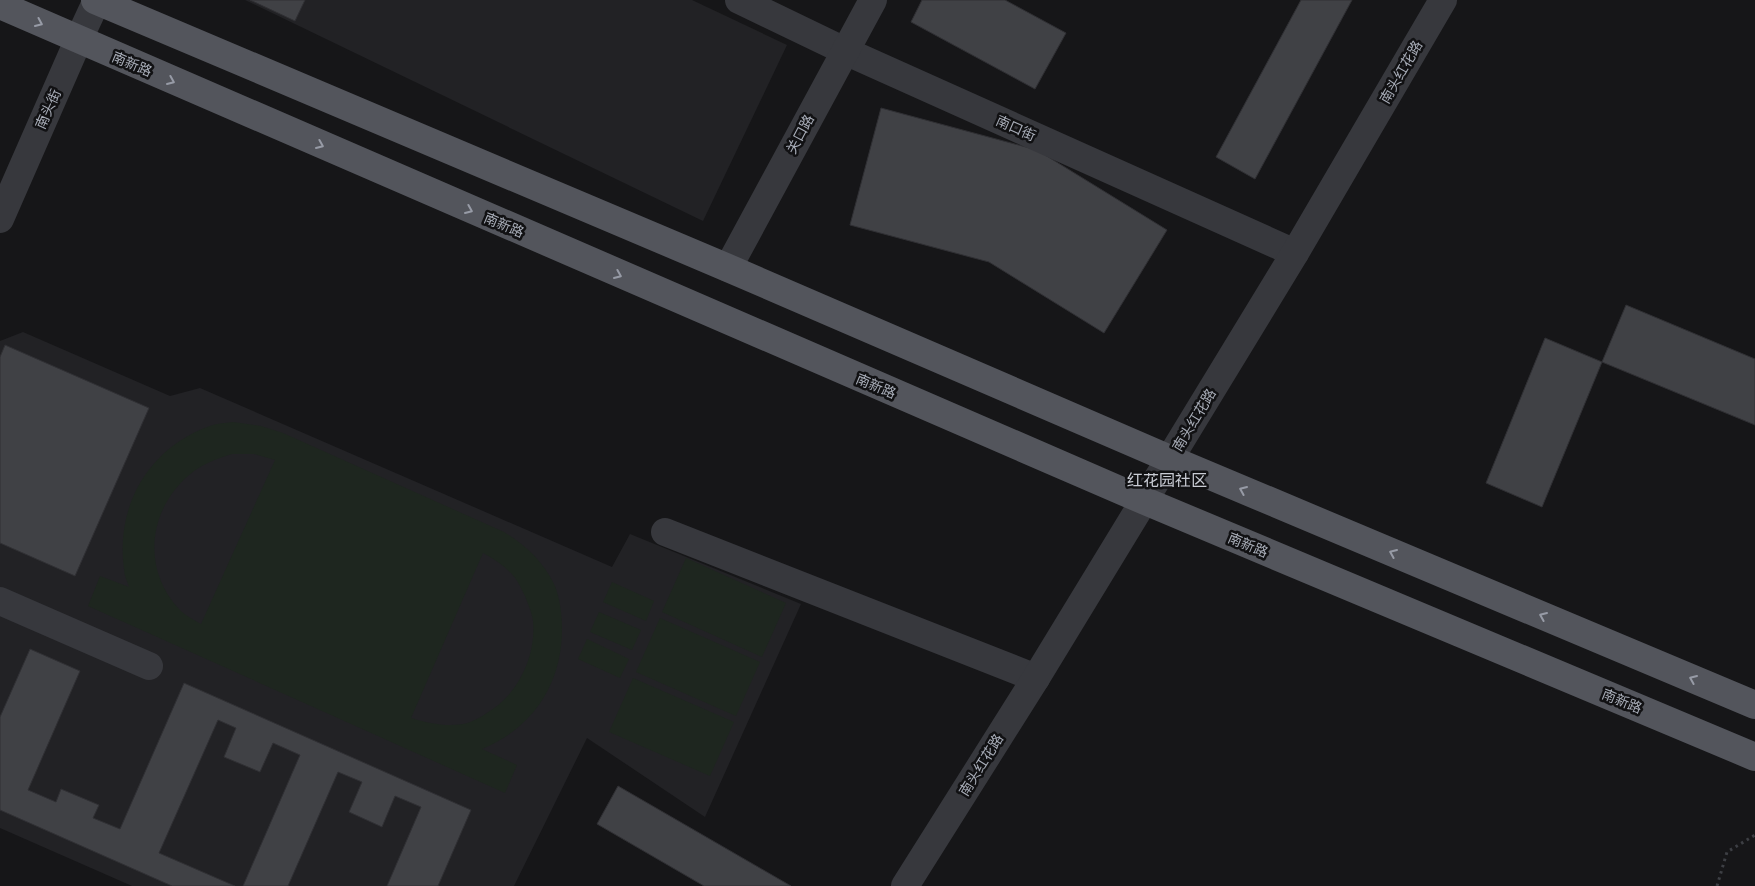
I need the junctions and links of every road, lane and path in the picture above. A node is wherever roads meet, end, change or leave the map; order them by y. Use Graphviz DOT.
graph roads {
  1 [pos="96,0"];
  2 [pos="739,0"];
  3 [pos="873,0"];
  4 [pos="1443,0"];
  5 [pos="0,5"];
  6 [pos="78,40"];
  7 [pos="845,50"];
  8 [pos="0,219"];
  9 [pos="1295,253"];
  10 [pos="728,268"];
  11 [pos="1170,459"];
  12 [pos="1144,501"];
  13 [pos="665,532"];
  14 [pos="0,601"];
  15 [pos="149,666"];
  16 [pos="1036,678"];
  17 [pos="1749,701"];
  18 [pos="1721,742"];
  19 [pos="1755,757"];
  20 [pos="1755,768"];
  21 [pos="1755,835"];
  22 [pos="905,886"];
  23 [pos="1717,886"];
  1 -- 6 [label="street, 南头街"];
  1 -- 10 [label="main road"];
  2 -- 7 [label="street, 南口街"];
  3 -- 7 [label="street, 关口路"];
  4 -- 9 [label="street, 南头红花路"];
  5 -- 6 [label="main road, 南新路, one-way"];
  6 -- 8 [label="street, 南头街"];
  6 -- 12 [label="main road, 南新路, one-way"];
  7 -- 9 [label="street, 南口街"];
  7 -- 10 [label="street, 关口路"];
  9 -- 11 [label="street, 南头红花路"];
  10 -- 11 [label="main road"];
  11 -- 12 [label="street, 南头红花路"];
  17 -- 11 [label="main road, one-way"];
  12 -- 16 [label="street, 南头红花路"];
  12 -- 18 [label="main road, 南新路"];
  13 -- 16 [label="street"];
  14 -- 15 [label="street"];
  16 -- 22 [label="street, 南头红花路"];
  18 -- 19 [label="main road, 南新路"];
  18 -- 20 [label="main road"];
  21 -- 23 [label="path"];
}
